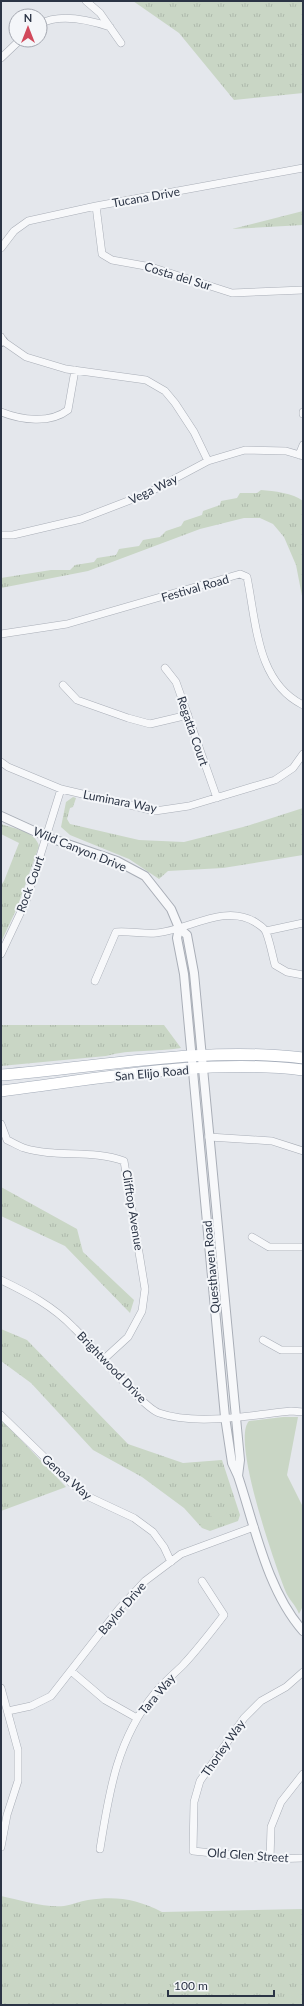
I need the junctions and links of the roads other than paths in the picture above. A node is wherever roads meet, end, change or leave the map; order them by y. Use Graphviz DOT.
graph roads {
  1 [pos="86,1"];
  2 [pos="48,22"];
  3 [pos="110,27"];
  4 [pos="120,43"];
  5 [pos="12,48"];
  6 [pos="1,58"];
  7 [pos="303,168"];
  8 [pos="96,206"];
  9 [pos="1,248"];
  10 [pos="303,290"];
  11 [pos="2,340"];
  12 [pos="75,370"];
  13 [pos="1,412"];
  14 [pos="303,445"];
  15 [pos="301,455"];
  16 [pos="208,460"];
  17 [pos="1,535"];
  18 [pos="1,634"];
  19 [pos="165,668"];
  20 [pos="63,685"];
  21 [pos="303,705"];
  22 [pos="188,715"];
  23 [pos="303,754"];
  24 [pos="1,762"];
  25 [pos="61,789"];
  26 [pos="217,798"];
  27 [pos="1,816"];
  28 [pos="47,837"];
  29 [pos="303,923"];
  30 [pos="179,928"];
  31 [pos="266,931"];
  32 [pos="1,954"];
  33 [pos="303,975"];
  34 [pos="95,981"];
  35 [pos="196,1056"];
  36 [pos="303,1058"];
  37 [pos="197,1068"];
  38 [pos="303,1070"];
  39 [pos="1,1074"];
  40 [pos="1,1091"];
  41 [pos="1,1124"];
  42 [pos="209,1137"];
  43 [pos="303,1151"];
  44 [pos="252,1237"];
  45 [pos="303,1247"];
  46 [pos="1,1280"];
  47 [pos="263,1340"];
  48 [pos="303,1350"];
  49 [pos="104,1359"];
  50 [pos="303,1412"];
  51 [pos="1,1415"];
  52 [pos="235,1416"];
  53 [pos="225,1417"];
  54 [pos="238,1476"];
  55 [pos="254,1527"];
  56 [pos="171,1562"];
  57 [pos="202,1581"];
  58 [pos="303,1632"];
  59 [pos="71,1671"];
  60 [pos="303,1672"];
  61 [pos="1,1688"];
  62 [pos="8,1711"];
  63 [pos="137,1718"];
  64 [pos="303,1774"];
  65 [pos="1,1847"];
  66 [pos="100,1849"];
  67 [pos="193,1852"];
  68 [pos="303,1858"];
  69 [pos="270,1859"];
  1 -- 3 [label="street"];
  2 -- 3 [label="street"];
  3 -- 4 [label="street"];
  5 -- 6 [label="street"];
  7 -- 8 [label="street, Tucana Drive"];
  8 -- 9 [label="street, Tucana Drive"];
  8 -- 10 [label="street, Costa del Sur"];
  11 -- 12 [label="street"];
  12 -- 13 [label="street"];
  12 -- 16 [label="street"];
  14 -- 15 [label="street"];
  15 -- 16 [label="street, Vega Way"];
  16 -- 17 [label="street, Vega Way"];
  18 -- 21 [label="street, Festival Road"];
  19 -- 22 [label="street, Regatta Court"];
  20 -- 22 [label="street"];
  22 -- 26 [label="street, Regatta Court"];
  23 -- 26 [label="street, Luminara Way"];
  24 -- 25 [label="street, Luminara Way"];
  25 -- 26 [label="street, Luminara Way"];
  25 -- 28 [label="street, Rock Court"];
  27 -- 28 [label="street, Wild Canyon Drive"];
  28 -- 30 [label="street, Wild Canyon Drive"];
  28 -- 32 [label="street, Rock Court"];
  29 -- 31 [label="street"];
  30 -- 31 [label="street"];
  30 -- 34 [label="street"];
  30 -- 35 [label="street, Wild Canyon Drive"];
  31 -- 33 [label="street"];
  35 -- 36 [label="main road, San Elijo Road"];
  35 -- 37 [label="street, Questhaven Road"];
  35 -- 39 [label="main road, San Elijo Road"];
  37 -- 38 [label="main road, San Elijo Road"];
  37 -- 40 [label="main road, San Elijo Road"];
  37 -- 42 [label="street, Questhaven Road"];
  37 -- 53 [label="street, Questhaven Road"];
  41 -- 49 [label="street, Clifftop Avenue"];
  42 -- 43 [label="street"];
  42 -- 52 [label="street, Questhaven Road"];
  44 -- 45 [label="street"];
  46 -- 49 [label="street, Brightwood Drive"];
  47 -- 48 [label="street"];
  49 -- 53 [label="street, Brightwood Drive"];
  50 -- 52 [label="street, Brightwood Drive"];
  51 -- 56 [label="street, Genoa Way"];
  52 -- 53 [label="street, Brightwood Drive"];
  52 -- 54 [label="street, Questhaven Road"];
  53 -- 54 [label="street, Questhaven Road"];
  54 -- 55 [label="street, Questhaven Road"];
  55 -- 56 [label="street, Baylor Drive"];
  55 -- 58 [label="street, Questhaven Road"];
  56 -- 59 [label="street, Baylor Drive"];
  57 -- 63 [label="street, Tara Way"];
  59 -- 62 [label="street, Baylor Drive"];
  59 -- 63 [label="street"];
  60 -- 67 [label="street, Thorley Way"];
  61 -- 62 [label="street"];
  62 -- 65 [label="street"];
  63 -- 66 [label="street, Tara Way"];
  64 -- 69 [label="street"];
  67 -- 69 [label="street, Old Glen Street"];
  68 -- 69 [label="street, Old Glen Street"];
}
